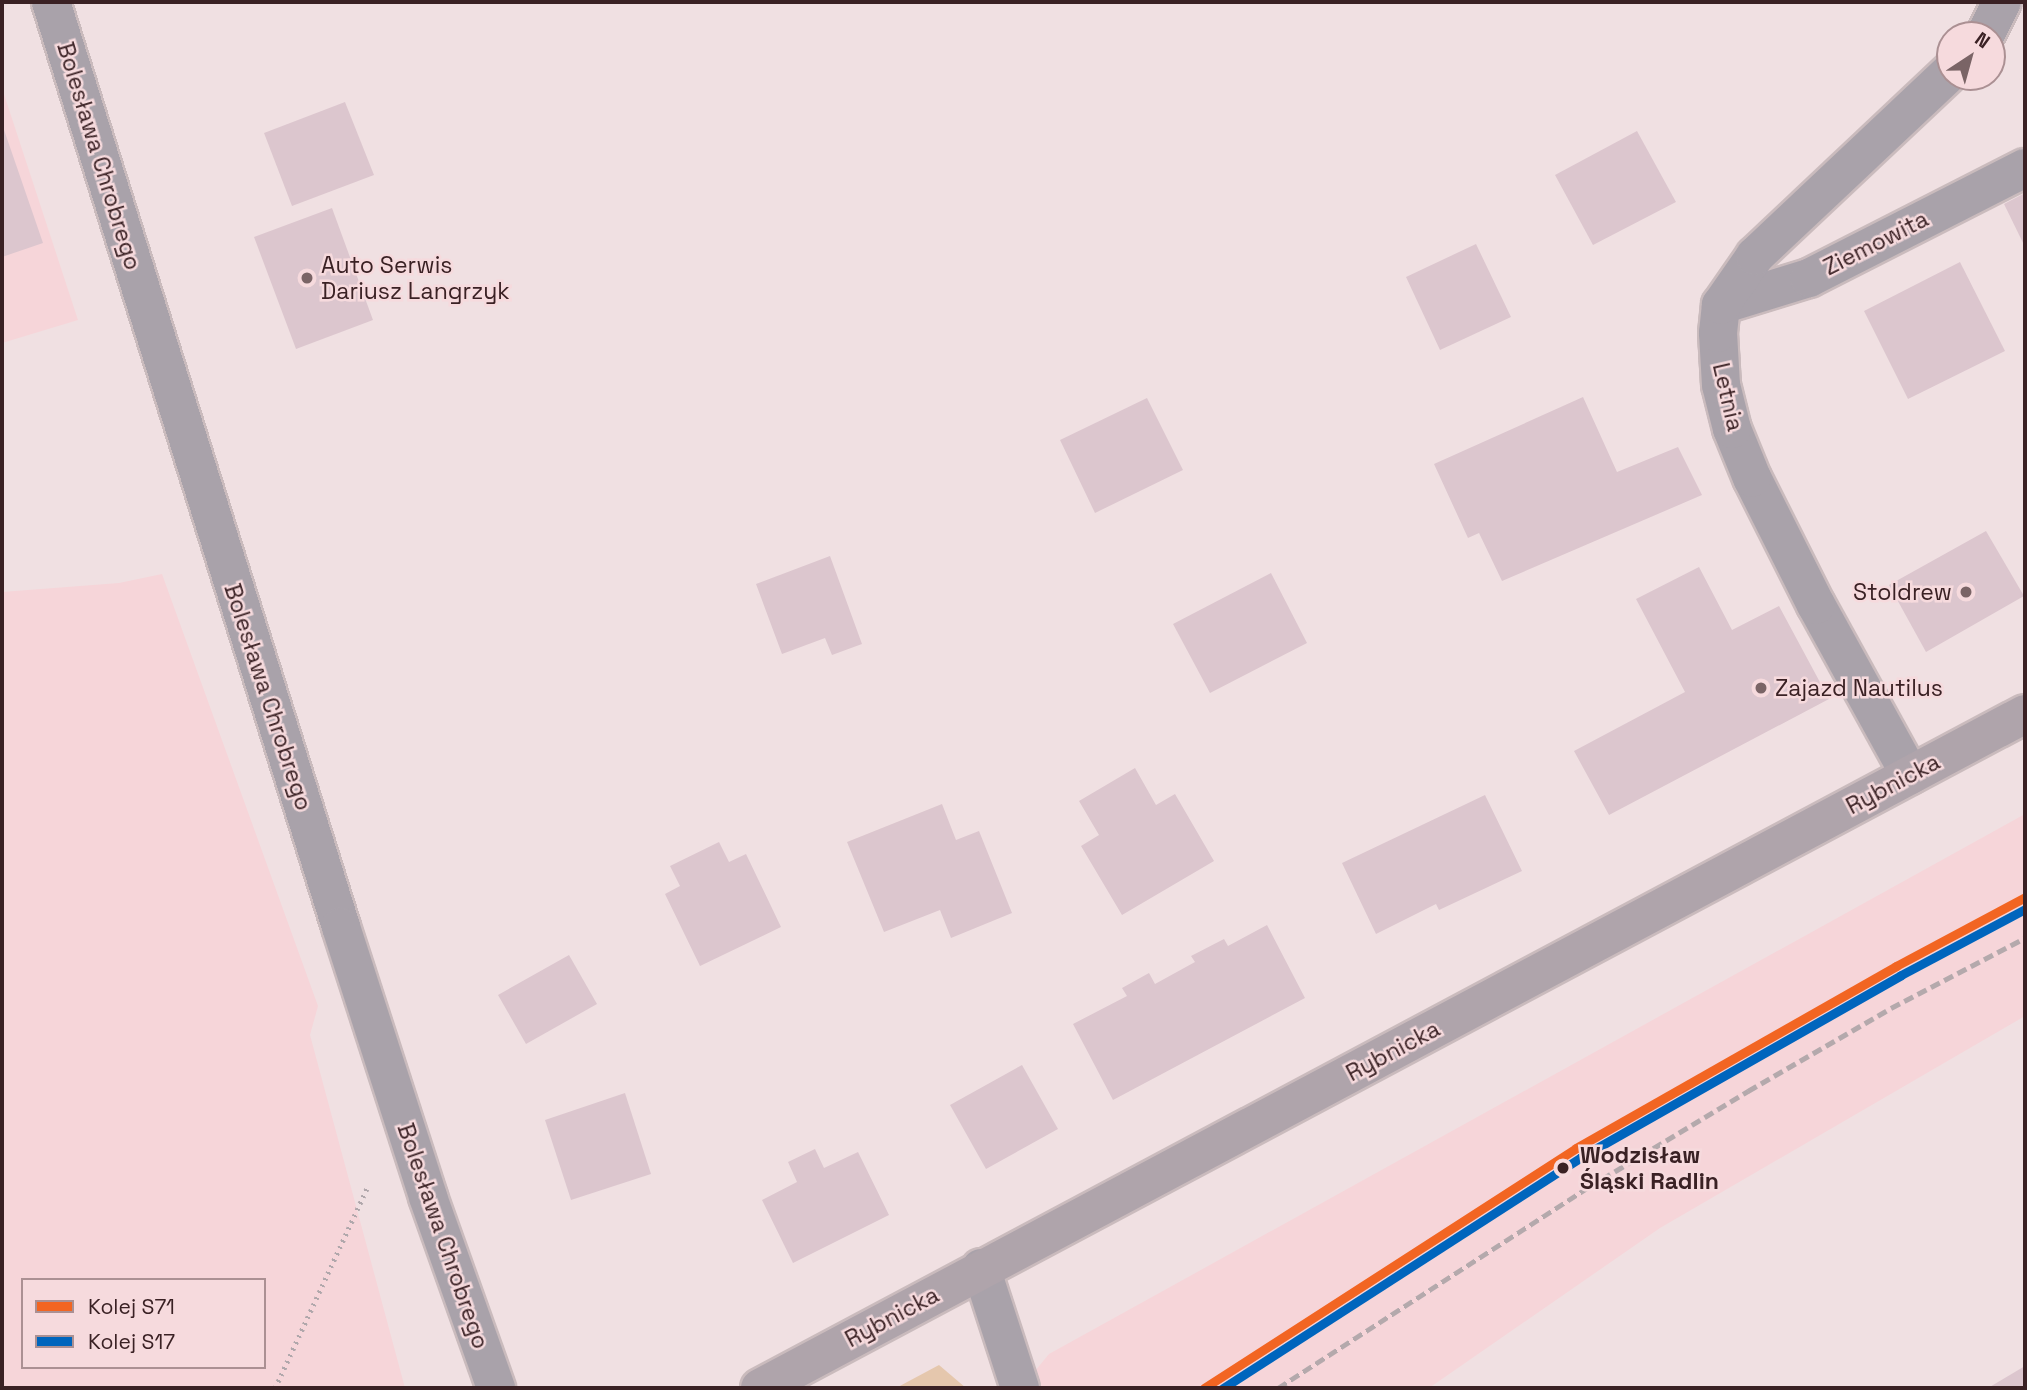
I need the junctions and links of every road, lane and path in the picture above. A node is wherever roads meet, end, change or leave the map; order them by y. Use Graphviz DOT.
graph roads {
  1 [pos="51,2"];
  2 [pos="2002,2"];
  3 [pos="1992,21"];
  4 [pos="1936,85"];
  5 [pos="2025,167"];
  6 [pos="1721,304"];
  7 [pos="2025,713"];
  8 [pos="1910,775"];
  9 [pos="368,1186"];
  10 [pos="981,1268"];
  11 [pos="275,1388"];
  12 [pos="496,1388"];
  13 [pos="760,1388"];
  14 [pos="1020,1388"];
  1 -- 12 [label="street, Bolesława Chrobrego"];
  2 -- 3 [label="street"];
  4 -- 6 [label="street"];
  5 -- 6 [label="street, Ziemowita"];
  6 -- 8 [label="street, Letnia"];
  7 -- 8 [label="main road, Rybnicka"];
  8 -- 10 [label="main road, Rybnicka"];
  9 -- 11 [label="path"];
  10 -- 13 [label="main road, Rybnicka"];
  10 -- 14 [label="street"];
}
